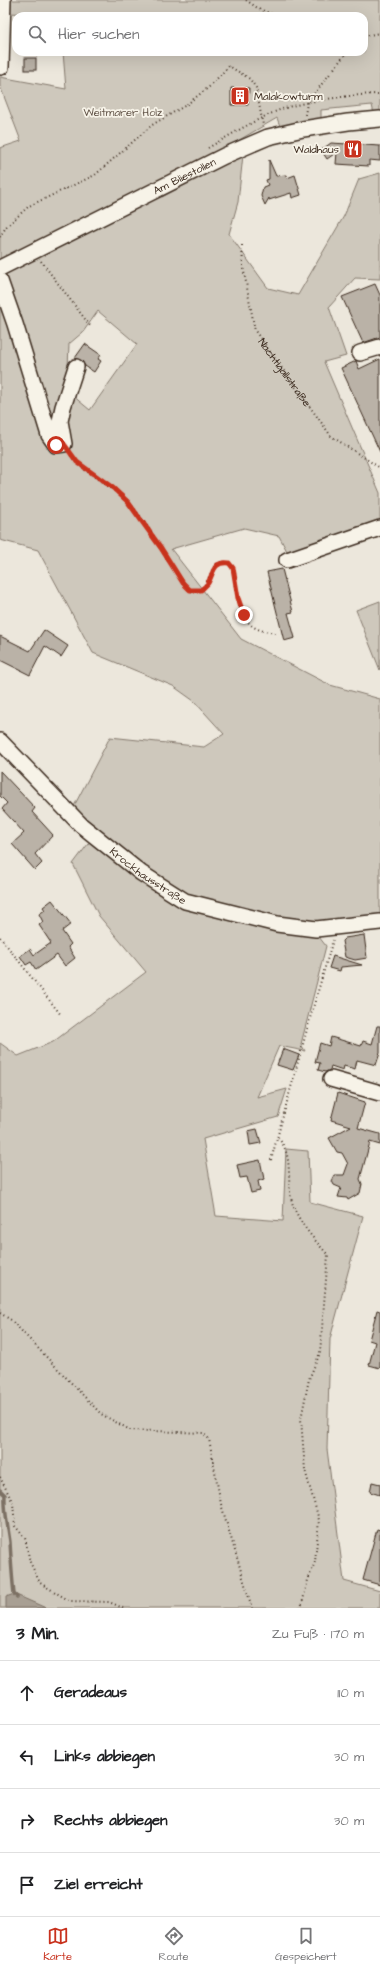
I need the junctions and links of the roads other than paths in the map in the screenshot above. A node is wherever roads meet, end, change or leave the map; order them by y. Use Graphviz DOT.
graph roads {
  1 [pos="3,0"];
  2 [pos="2,68"];
  3 [pos="380,119"];
  4 [pos="0,268"];
  5 [pos="0,281"];
  6 [pos="380,347"];
  7 [pos="360,353"];
  8 [pos="76,366"];
  9 [pos="380,528"];
  10 [pos="287,560"];
  11 [pos="0,742"];
  12 [pos="380,922"];
  13 [pos="331,1079"];
  14 [pos="380,1095"];
  1 -- 2 [label="street"];
  3 -- 4 [label="street, Am Bliestollen"];
  5 -- 8 [label="street"];
  6 -- 7 [label="street"];
  9 -- 10 [label="street"];
  11 -- 12 [label="street, Krockhausstraße"];
  13 -- 14 [label="street"];
}
